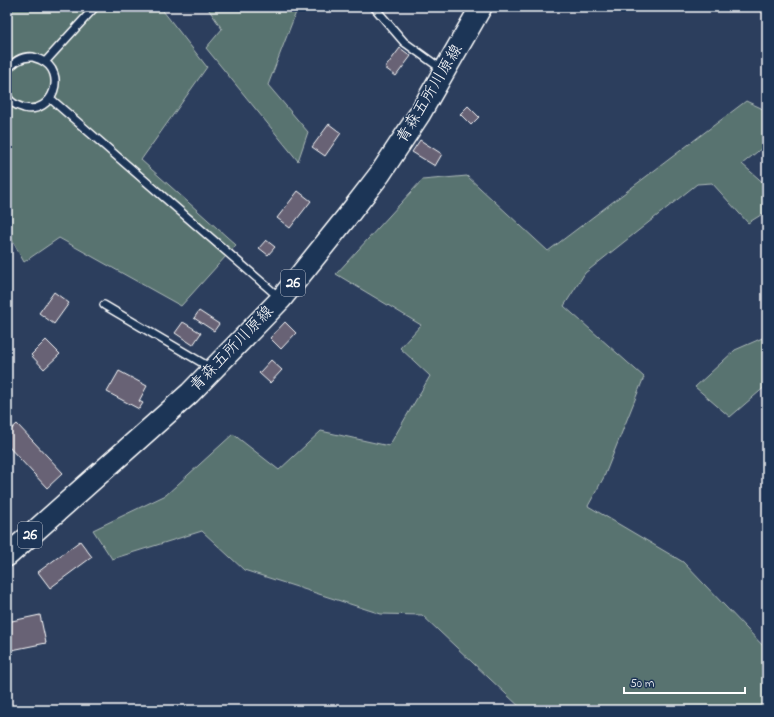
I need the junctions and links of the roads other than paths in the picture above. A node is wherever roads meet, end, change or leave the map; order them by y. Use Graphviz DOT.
graph roads {
  1 [pos="95,7"];
  2 [pos="374,7"];
  3 [pos="481,7"];
  4 [pos="45,62"];
  5 [pos="8,65"];
  6 [pos="445,71"];
  7 [pos="7,96"];
  8 [pos="51,99"];
  9 [pos="280,299"];
  10 [pos="104,305"];
  11 [pos="213,369"];
  12 [pos="7,556"];
  1 -- 4 [label="lane"];
  2 -- 6 [label="lane"];
  3 -- 6 [label="main road, 青森五所川原線 / 26"];
  4 -- 5 [label="lane"];
  4 -- 8 [label="lane"];
  6 -- 9 [label="main road, 青森五所川原線 / 26"];
  7 -- 8 [label="lane"];
  8 -- 9 [label="lane"];
  9 -- 11 [label="main road, 青森五所川原線 / 26"];
  10 -- 11 [label="lane"];
  11 -- 12 [label="main road, 青森五所川原線 / 26"];
}
